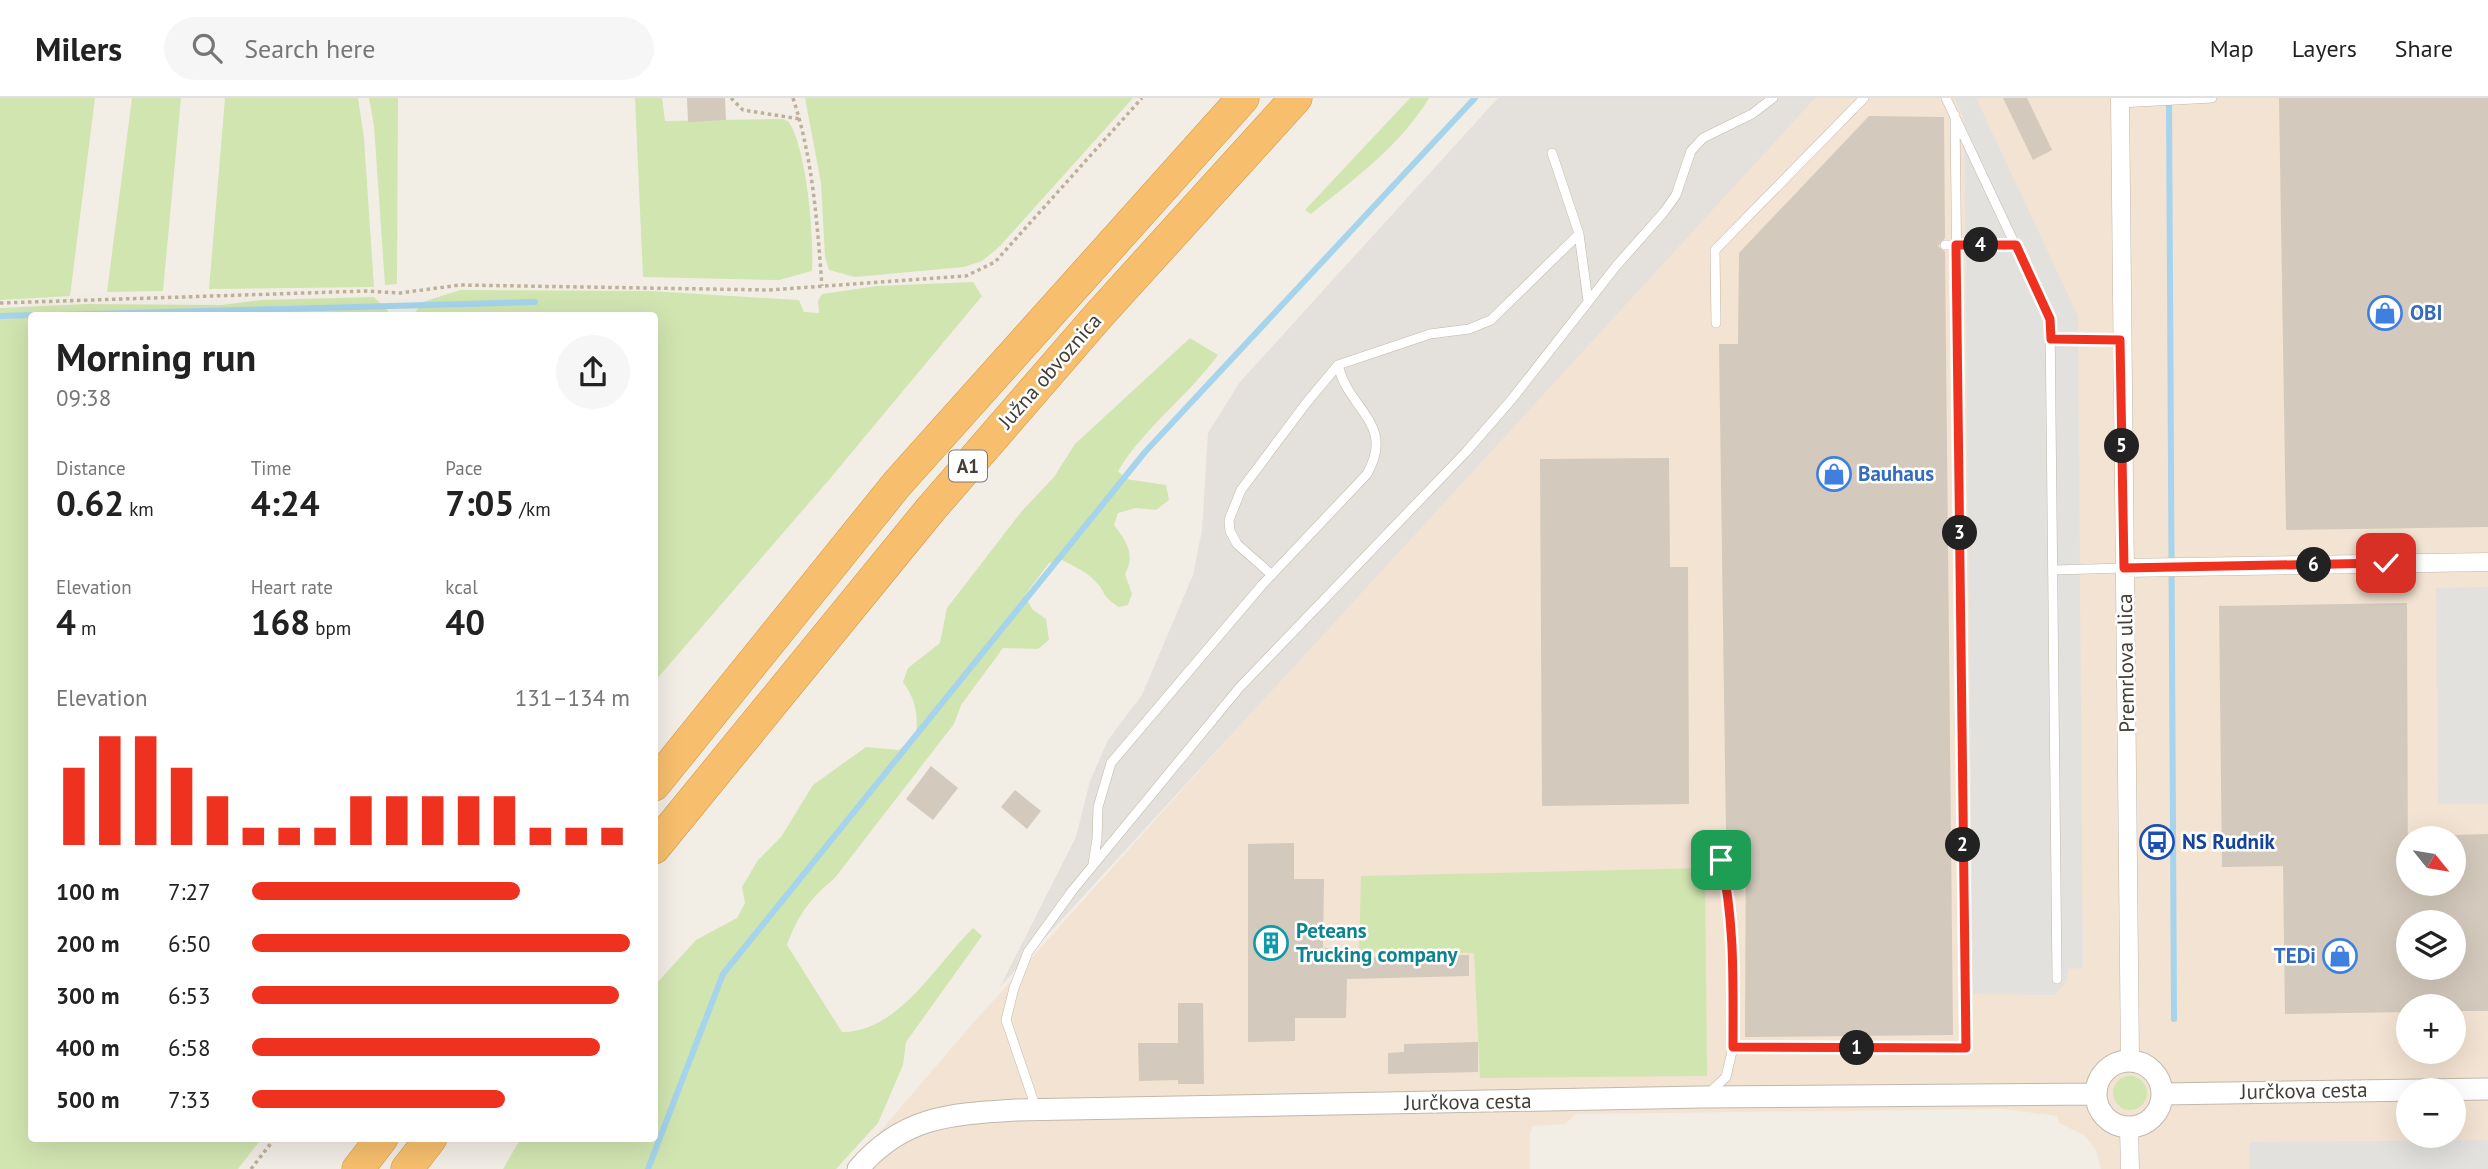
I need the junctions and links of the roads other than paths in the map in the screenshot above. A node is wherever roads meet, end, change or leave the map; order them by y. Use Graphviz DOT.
graph roads {
  1 [pos="1243,98"];
  2 [pos="1296,98"];
  3 [pos="1773,98"];
  4 [pos="1864,98"];
  5 [pos="1946,98"];
  6 [pos="2212,98"];
  7 [pos="2120,101"];
  8 [pos="1955,115"];
  9 [pos="1552,153"];
  10 [pos="1578,234"];
  11 [pos="1945,245"];
  12 [pos="1956,245"];
  13 [pos="2016,245"];
  14 [pos="1588,301"];
  15 [pos="1716,323"];
  16 [pos="2051,339"];
  17 [pos="2120,340"];
  18 [pos="1338,365"];
  19 [pos="2488,562"];
  20 [pos="2124,568"];
  21 [pos="2054,570"];
  22 [pos="1272,575"];
  23 [pos="658,780"];
  24 [pos="1714,838"];
  25 [pos="658,843"];
  26 [pos="1092,866"];
  27 [pos="2057,979"];
  28 [pos="1733,1047"];
  29 [pos="2130,1060"];
  30 [pos="2488,1089"];
  31 [pos="2096,1094"];
  32 [pos="2163,1094"];
  33 [pos="1702,1097"];
  34 [pos="1036,1110"];
  35 [pos="2129,1128"];
  36 [pos="379,1142"];
  37 [pos="428,1142"];
  38 [pos="358,1169"];
  39 [pos="407,1169"];
  40 [pos="858,1169"];
  41 [pos="2130,1169"];
  1 -- 23 [label="highway, Južna obvoznica / A1"];
  2 -- 25 [label="highway, Južna obvoznica / A1"];
  3 -- 14 [label="lane"];
  4 -- 15 [label="lane"];
  5 -- 8 [label="lane"];
  6 -- 7 [label="lane"];
  7 -- 17 [label="street, Premrlova ulica"];
  8 -- 12 [label="lane"];
  8 -- 13 [label="lane"];
  9 -- 10 [label="lane"];
  10 -- 14 [label="lane"];
  10 -- 18 [label="lane"];
  11 -- 12 [label="lane"];
  12 -- 13 [label="lane"];
  12 -- 28 [label="lane"];
  13 -- 16 [label="lane"];
  14 -- 26 [label="lane"];
  16 -- 17 [label="lane"];
  16 -- 21 [label="lane"];
  17 -- 20 [label="street, Premrlova ulica"];
  18 -- 22 [label="lane"];
  18 -- 22 [label="lane"];
  19 -- 20 [label="street"];
  20 -- 21 [label="lane"];
  20 -- 29 [label="street, Premrlova ulica"];
  21 -- 27 [label="lane"];
  22 -- 26 [label="lane"];
  24 -- 28 [label="lane"];
  26 -- 34 [label="lane"];
  28 -- 33 [label="lane"];
  29 -- 31 [label="street"];
  29 -- 32 [label="street"];
  30 -- 32 [label="street, Jurčkova cesta"];
  31 -- 33 [label="street, Jurčkova cesta"];
  31 -- 35 [label="street"];
  32 -- 35 [label="street"];
  33 -- 34 [label="street, Jurčkova cesta"];
  34 -- 40 [label="street, Jurčkova cesta"];
  35 -- 41 [label="street"];
  36 -- 38 [label="highway"];
  37 -- 39 [label="highway"];
}
